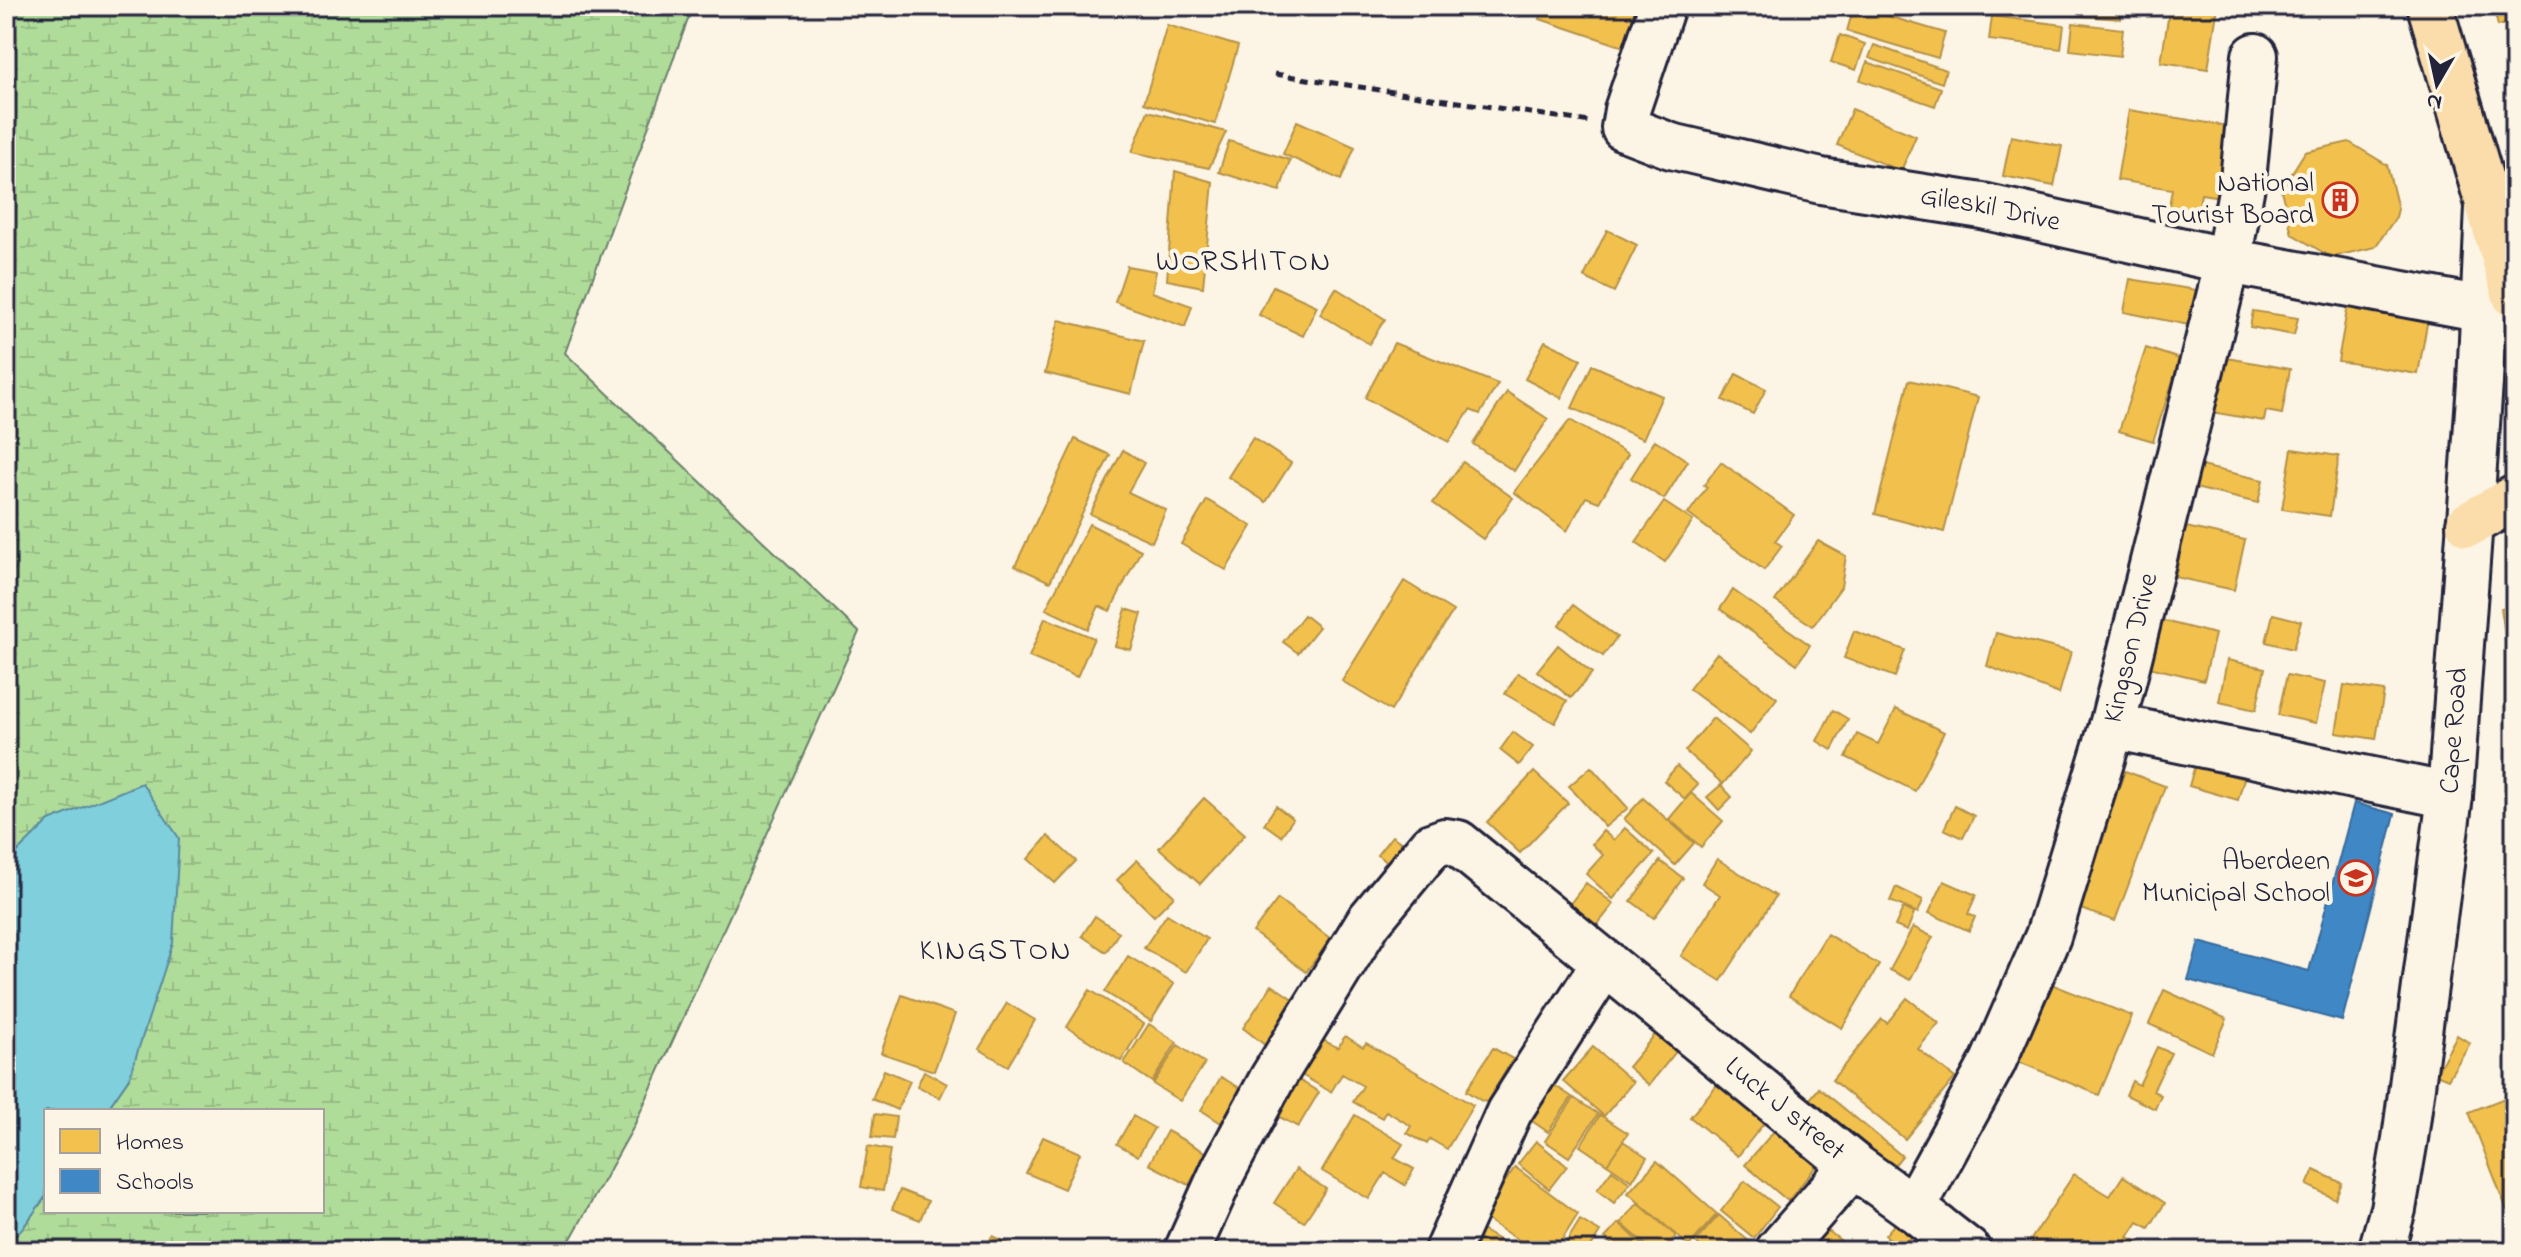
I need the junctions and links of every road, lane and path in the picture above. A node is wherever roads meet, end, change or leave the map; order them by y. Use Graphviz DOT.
graph roads {
  1 [pos="1662,6"];
  2 [pos="2430,6"];
  3 [pos="2255,56"];
  4 [pos="1275,74"];
  5 [pos="1624,128"];
  6 [pos="2228,261"];
  7 [pos="2499,302"];
  8 [pos="2515,498"];
  9 [pos="2469,524"];
  10 [pos="2112,726"];
  11 [pos="2450,796"];
  12 [pos="1605,962"];
  13 [pos="1853,1165"];
  14 [pos="1913,1208"];
  15 [pos="1187,1251"];
  16 [pos="1447,1251"];
  17 [pos="1778,1251"];
  18 [pos="1968,1251"];
  19 [pos="2381,1251"];
  1 -- 5 [label="street"];
  2 -- 7 [label="main road"];
  3 -- 6 [label="street, Kingson Drive"];
  4 -- 5 [label="path"];
  5 -- 6 [label="street, Gileskil Drive"];
  6 -- 7 [label="street, Gileskil Drive"];
  6 -- 10 [label="street, Kingson Drive"];
  7 -- 9 [label="street, Cape Road"];
  8 -- 9 [label="main road"];
  9 -- 11 [label="street, Cape Road"];
  10 -- 11 [label="street"];
  10 -- 14 [label="street, Kingson Drive"];
  11 -- 19 [label="street, Cape Road"];
  12 -- 13 [label="street, Luck J street"];
  12 -- 15 [label="street, Luck J street"];
  12 -- 16 [label="street"];
  13 -- 14 [label="street, Luck J street"];
  13 -- 17 [label="street"];
  14 -- 18 [label="street, Luck J street"];
}
